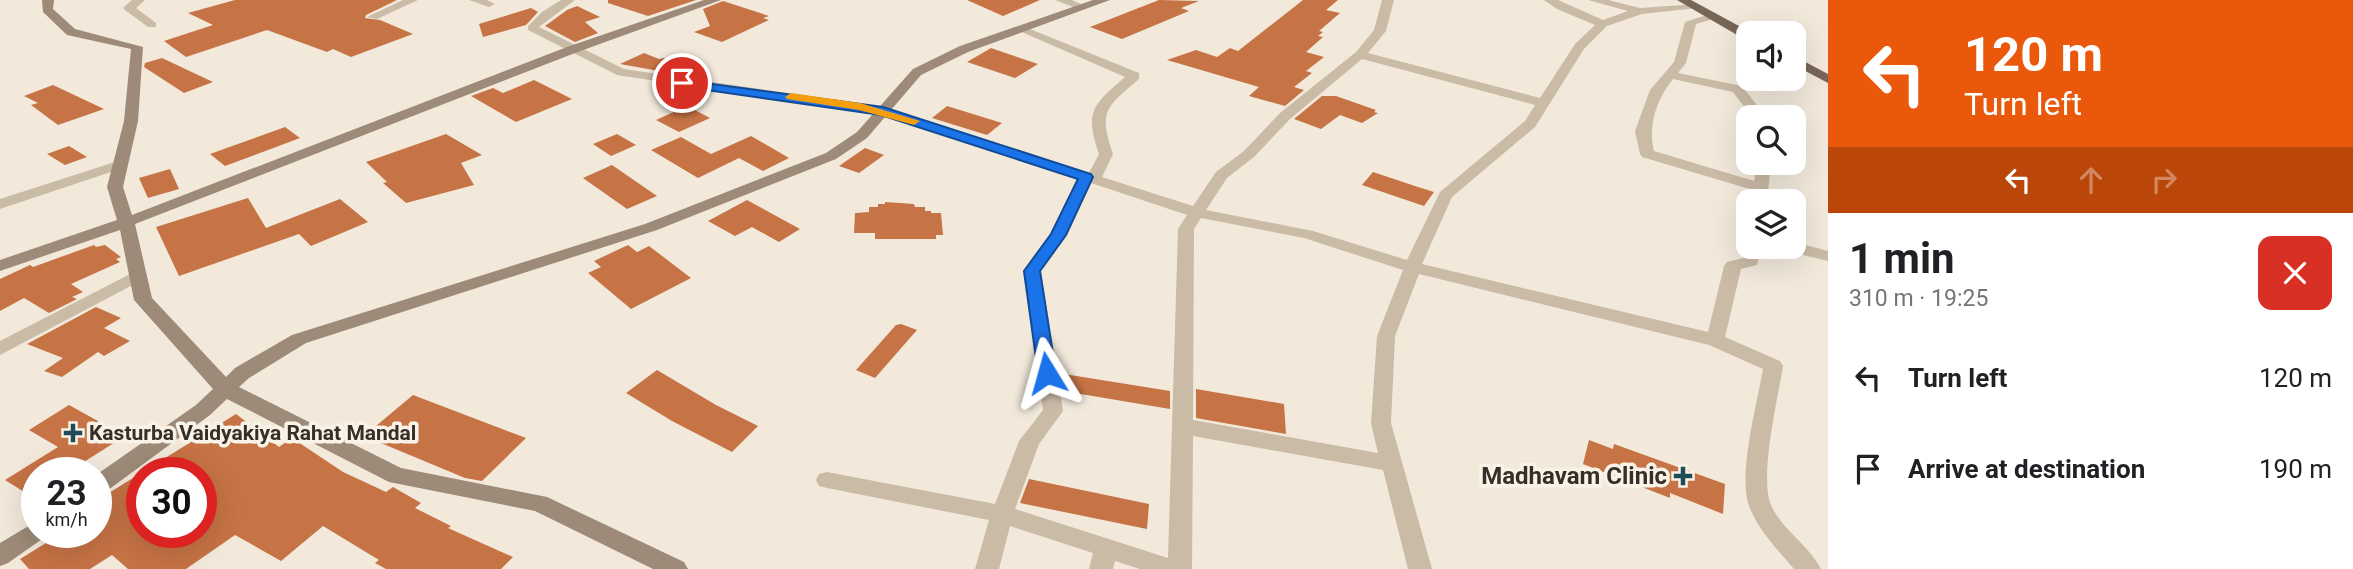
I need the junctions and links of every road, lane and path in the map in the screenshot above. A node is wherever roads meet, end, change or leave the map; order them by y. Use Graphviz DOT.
graph roads {
  1 [pos="48,0"];
  2 [pos="139,0"];
  3 [pos="412,0"];
  4 [pos="475,0"];
  5 [pos="569,0"];
  6 [pos="715,0"];
  7 [pos="1061,0"];
  8 [pos="1104,0"];
  9 [pos="1388,0"];
  10 [pos="1550,0"];
  11 [pos="1594,0"];
  12 [pos="1688,3"];
  13 [pos="489,4"];
  14 [pos="1082,7"];
  15 [pos="1640,12"];
  16 [pos="1713,16"];
  17 [pos="373,17"];
  18 [pos="1603,24"];
  19 [pos="152,25"];
  20 [pos="1021,29"];
  21 [pos="1736,29"];
  22 [pos="571,50"];
  23 [pos="1360,55"];
  24 [pos="1806,67"];
  25 [pos="1670,75"];
  26 [pos="1828,79"];
  27 [pos="1544,103"];
  28 [pos="1750,105"];
  29 [pos="883,111"];
  30 [pos="121,164"];
  31 [pos="1090,178"];
  32 [pos="1743,189"];
  33 [pos="0,204"];
  34 [pos="1196,213"];
  35 [pos="126,222"];
  36 [pos="1806,250"];
  37 [pos="1828,256"];
  38 [pos="1751,259"];
  39 [pos="0,266"];
  40 [pos="1412,267"];
  41 [pos="138,275"];
  42 [pos="1715,340"];
  43 [pos="0,349"];
  44 [pos="225,389"];
  45 [pos="1182,425"];
  46 [pos="1392,464"];
  47 [pos="112,475"];
  48 [pos="827,480"];
  49 [pos="1002,514"];
  50 [pos="21,541"];
  51 [pos="0,556"];
  52 [pos="1104,558"];
  53 [pos="676,569"];
  54 [pos="987,569"];
  55 [pos="1170,569"];
  56 [pos="1180,569"];
  57 [pos="1420,569"];
  58 [pos="1809,569"];
  1 -- 30 [label="street"];
  2 -- 19 [label="street"];
  3 -- 17 [label="street"];
  4 -- 13 [label="street"];
  5 -- 22 [label="street"];
  6 -- 22 [label="street"];
  7 -- 14 [label="street"];
  8 -- 14 [label="street"];
  9 -- 23 [label="street"];
  10 -- 18 [label="street"];
  11 -- 15 [label="street"];
  12 -- 15 [label="street"];
  12 -- 16 [label="main road"];
  14 -- 20 [label="street"];
  15 -- 18 [label="street"];
  16 -- 21 [label="main road"];
  16 -- 25 [label="street"];
  18 -- 27 [label="street"];
  20 -- 29 [label="street"];
  20 -- 31 [label="street"];
  22 -- 29 [label="street"];
  22 -- 35 [label="street"];
  23 -- 27 [label="street"];
  23 -- 34 [label="street"];
  24 -- 26 [label="main road"];
  25 -- 28 [label="street"];
  25 -- 32 [label="street"];
  27 -- 40 [label="street"];
  29 -- 31 [label="street"];
  29 -- 44 [label="street"];
  30 -- 33 [label="street"];
  30 -- 35 [label="street"];
  31 -- 34 [label="street"];
  31 -- 49 [label="street"];
  34 -- 40 [label="street"];
  34 -- 45 [label="street"];
  35 -- 39 [label="street"];
  35 -- 41 [label="street"];
  36 -- 37 [label="street"];
  38 -- 42 [label="street"];
  40 -- 42 [label="street"];
  40 -- 46 [label="street"];
  41 -- 43 [label="street"];
  41 -- 44 [label="street"];
  42 -- 58 [label="street"];
  44 -- 47 [label="street"];
  44 -- 53 [label="street"];
  45 -- 46 [label="street"];
  45 -- 56 [label="street"];
  46 -- 57 [label="street"];
  48 -- 49 [label="street"];
  49 -- 52 [label="street"];
  49 -- 54 [label="street"];
  50 -- 51 [label="street"];
  52 -- 55 [label="street"];
}
